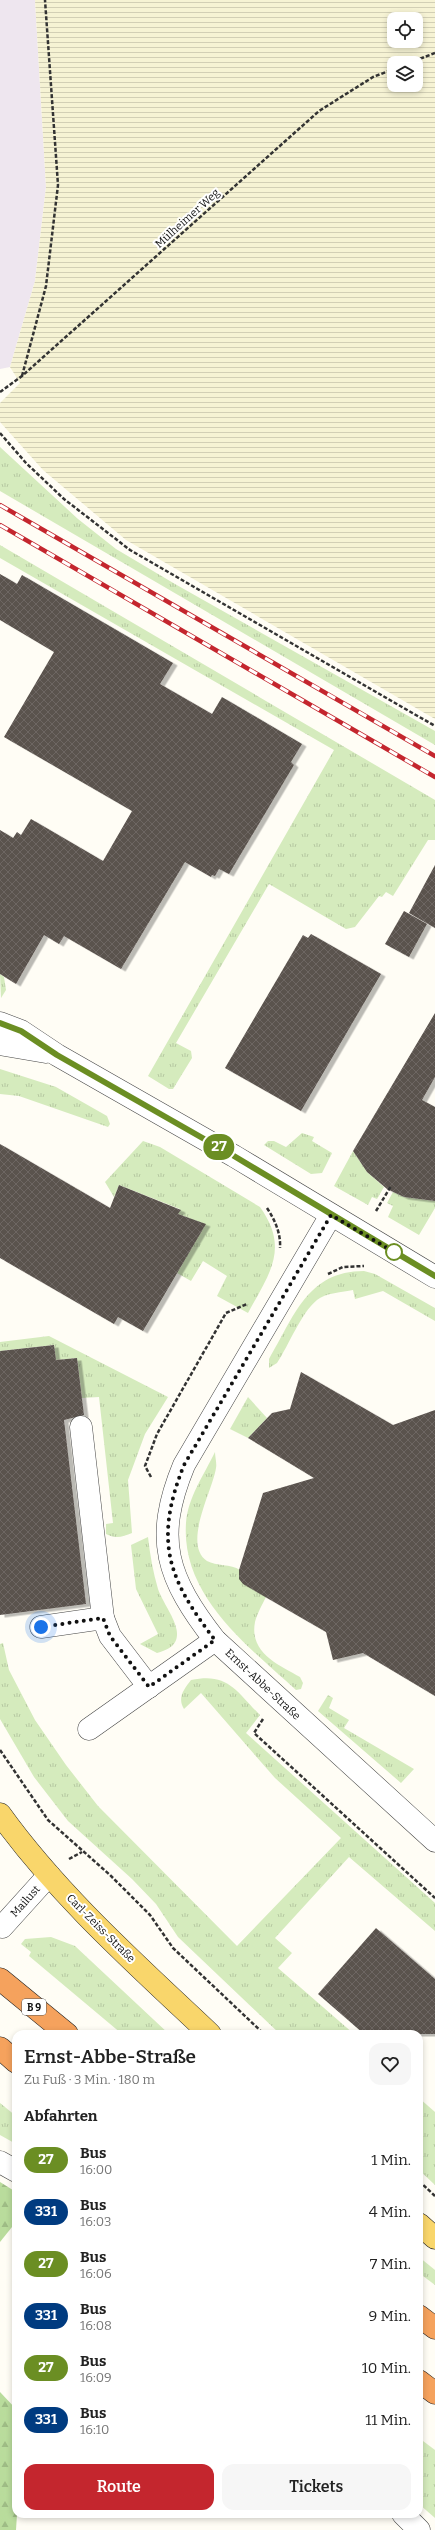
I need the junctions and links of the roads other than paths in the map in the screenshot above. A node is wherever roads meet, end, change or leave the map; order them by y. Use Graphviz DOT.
graph roads {
  1 [pos="0,1023"];
  2 [pos="0,1044"];
  3 [pos="57,1055"];
  4 [pos="331,1215"];
  5 [pos="435,1276"];
  6 [pos="81,1427"];
  7 [pos="103,1618"];
  8 [pos="41,1627"];
  9 [pos="215,1640"];
  10 [pos="149,1687"];
  11 [pos="89,1729"];
  12 [pos="0,1814"];
  13 [pos="435,1841"];
  14 [pos="49,1875"];
  15 [pos="2,1927"];
  16 [pos="0,1979"];
  17 [pos="62,2030"];
  18 [pos="206,2030"];
  19 [pos="0,2048"];
  20 [pos="12,2058"];
  21 [pos="0,2162"];
  22 [pos="12,2169"];
  23 [pos="423,2228"];
  24 [pos="435,2238"];
  25 [pos="423,2319"];
  26 [pos="435,2328"];
  27 [pos="423,2384"];
  28 [pos="435,2393"];
  29 [pos="408,2518"];
  30 [pos="419,2530"];
  1 -- 3 [label="street"];
  2 -- 3 [label="street"];
  3 -- 4 [label="street"];
  4 -- 5 [label="street"];
  4 -- 9 [label="street, Ernst-Abbe-Straße"];
  6 -- 7 [label="street"];
  7 -- 8 [label="street"];
  7 -- 10 [label="street"];
  9 -- 10 [label="street"];
  9 -- 13 [label="street, Ernst-Abbe-Straße"];
  10 -- 11 [label="street"];
  12 -- 14 [label="main road, Carl-Zeiss-Straße"];
  14 -- 15 [label="street, Mailust"];
  14 -- 18 [label="main road, Carl-Zeiss-Straße"];
  16 -- 17 [label="highway, B 9"];
  19 -- 20 [label="highway"];
  21 -- 22 [label="street"];
  23 -- 24 [label="main road"];
  25 -- 26 [label="highway"];
  27 -- 28 [label="highway"];
  29 -- 30 [label="street"];
}
